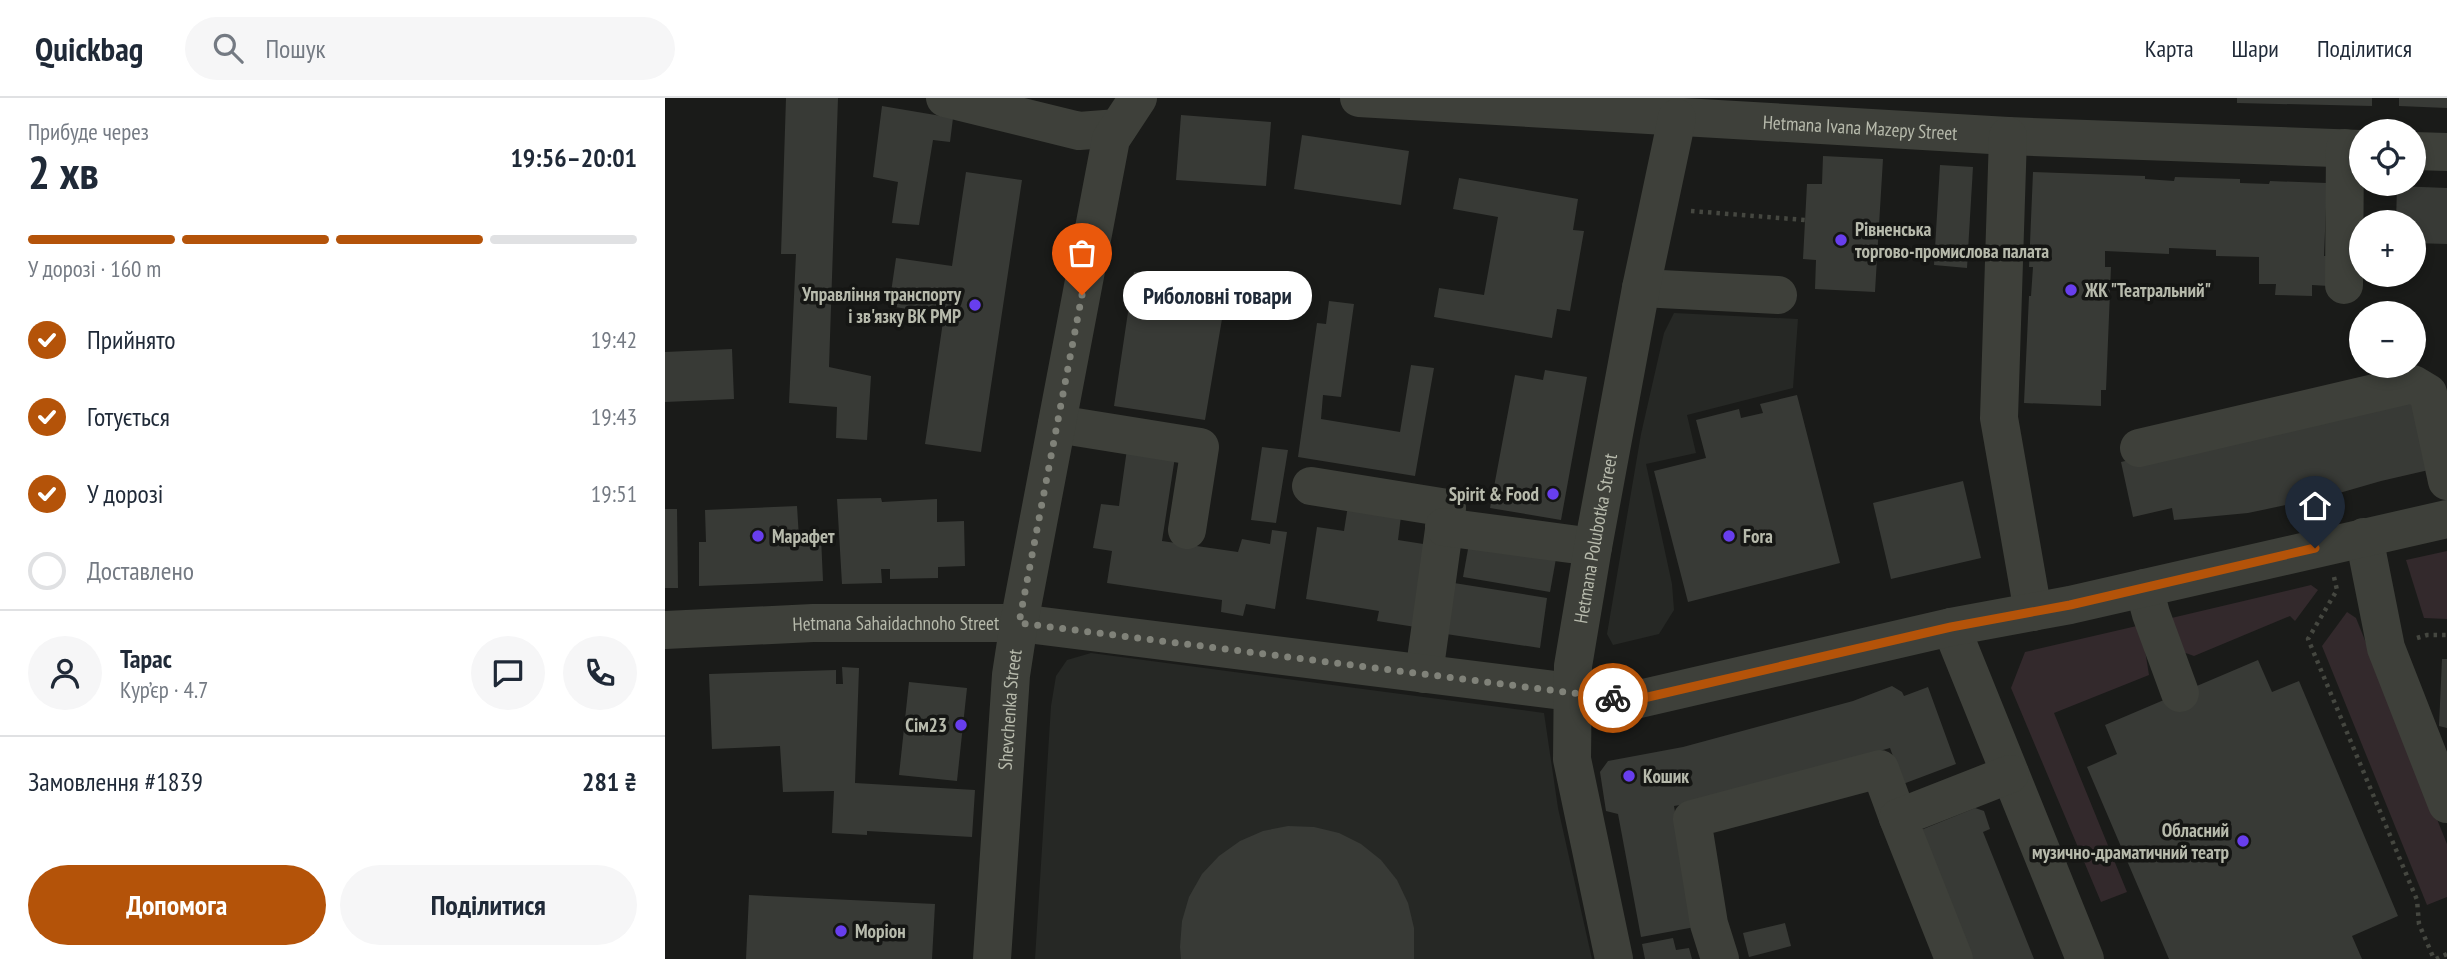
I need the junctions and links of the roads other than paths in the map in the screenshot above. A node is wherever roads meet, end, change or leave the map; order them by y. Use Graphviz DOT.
graph roads {
  1 [pos="945,98"];
  2 [pos="1359,98"];
  3 [pos="1802,111"];
  4 [pos="1128,113"];
  5 [pos="1677,118"];
  6 [pos="2008,136"];
  7 [pos="2349,149"];
  8 [pos="2426,151"];
  9 [pos="2447,152"];
  10 [pos="2350,196"];
  11 [pos="2344,285"];
  12 [pos="1641,288"];
  13 [pos="1778,295"];
  14 [pos="1057,425"];
  15 [pos="2139,448"];
  16 [pos="2447,481"];
  17 [pos="1311,486"];
  18 [pos="2447,519"];
  19 [pos="1444,527"];
  20 [pos="1187,530"];
  21 [pos="2364,537"];
  22 [pos="1593,547"];
  23 [pos="2144,588"];
  24 [pos="2033,612"];
  25 [pos="1019,623"];
  26 [pos="1951,627"];
  27 [pos="665,630"];
  28 [pos="1424,674"];
  29 [pos="2180,693"];
  30 [pos="1572,694"];
  31 [pos="2010,774"];
  32 [pos="2447,804"];
  33 [pos="1898,818"];
  34 [pos="992,959"];
  35 [pos="1614,959"];
  36 [pos="1720,959"];
  37 [pos="1954,959"];
  38 [pos="2085,959"];
  1 -- 4 [label="street"];
  2 -- 5 [label="street, Hetmana Ivana Mazepy Street"];
  3 -- 5 [label="street, Hetmana Ivana Mazepy Street"];
  3 -- 6 [label="street, Hetmana Ivana Mazepy Street"];
  4 -- 14 [label="street, Shevchenka Street"];
  5 -- 12 [label="street, Hetmana Polubotka Street"];
  6 -- 7 [label="street, Hetmana Ivana Mazepy Street"];
  6 -- 24 [label="street"];
  8 -- 9 [label="street"];
  10 -- 11 [label="street"];
  12 -- 13 [label="street"];
  12 -- 22 [label="street, Hetmana Polubotka Street"];
  14 -- 20 [label="street"];
  14 -- 25 [label="street, Shevchenka Street"];
  15 -- 16 [label="street"];
  17 -- 19 [label="street"];
  18 -- 21 [label="street, Hetmana Sahaidachnoho Street"];
  19 -- 22 [label="street"];
  19 -- 28 [label="street"];
  21 -- 23 [label="street, Hetmana Sahaidachnoho Street"];
  21 -- 32 [label="street"];
  22 -- 30 [label="street, Hetmana Polubotka Street"];
  23 -- 24 [label="street, Hetmana Sahaidachnoho Street"];
  23 -- 29 [label="street"];
  24 -- 26 [label="street, Hetmana Sahaidachnoho Street"];
  25 -- 27 [label="street, Hetmana Sahaidachnoho Street"];
  25 -- 28 [label="street, Hetmana Sahaidachnoho Street"];
  25 -- 34 [label="street, Shevchenka Street"];
  26 -- 30 [label="street, Hetmana Sahaidachnoho Street"];
  26 -- 31 [label="street"];
  28 -- 30 [label="street, Hetmana Sahaidachnoho Street"];
  30 -- 35 [label="street, Hetmana Polubotka Street"];
  31 -- 33 [label="street"];
  31 -- 38 [label="street"];
  33 -- 36 [label="street"];
  33 -- 37 [label="street"];
}
